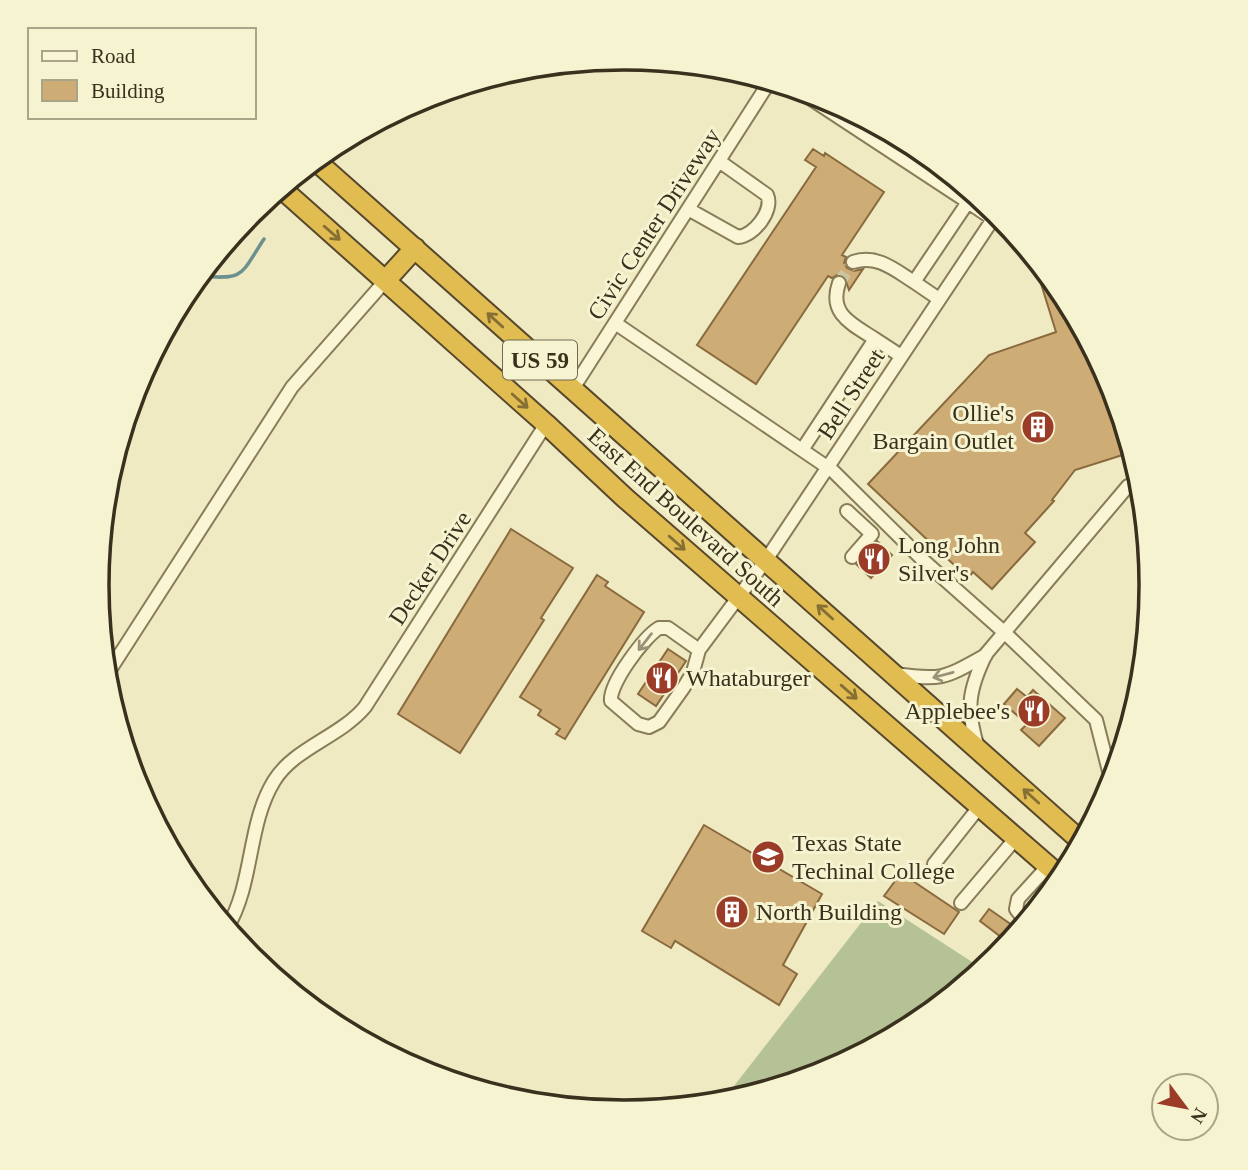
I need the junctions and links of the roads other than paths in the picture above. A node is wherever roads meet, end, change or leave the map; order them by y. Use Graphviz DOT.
graph roads {
  1 [pos="764,90"];
  2 [pos="838,117"];
  3 [pos="719,161"];
  4 [pos="323,167"];
  5 [pos="288,194"];
  6 [pos="968,202"];
  7 [pos="688,209"];
  8 [pos="990,223"];
  9 [pos="415,248"];
  10 [pos="853,262"];
  11 [pos="386,280"];
  12 [pos="915,282"];
  13 [pos="839,283"];
  14 [pos="939,299"];
  15 [pos="615,323"];
  16 [pos="875,339"];
  17 [pos="901,356"];
  18 [pos="572,390"];
  19 [pos="546,424"];
  20 [pos="803,450"];
  21 [pos="828,467"];
  22 [pos="1129,486"];
  23 [pos="847,511"];
  24 [pos="852,557"];
  25 [pos="766,559"];
  26 [pos="740,598"];
  27 [pos="1005,633"];
  28 [pos="699,650"];
  29 [pos="986,654"];
  30 [pos="115,662"];
  31 [pos="895,674"];
  32 [pos="979,749"];
  33 [pos="1107,764"];
  34 [pos="980,806"];
  35 [pos="1074,835"];
  36 [pos="1016,838"];
  37 [pos="934,864"];
  38 [pos="1053,870"];
  39 [pos="1048,877"];
  40 [pos="961,903"];
  41 [pos="1020,914"];
  42 [pos="231,918"];
  1 -- 3 [label="street, Civic Center Driveway"];
  2 -- 6 [label="street"];
  3 -- 7 [label="street, Civic Center Driveway"];
  3 -- 7 [label="street"];
  4 -- 9 [label="highway, East End Boulevard South / US 59"];
  5 -- 11 [label="highway, East End Boulevard South / US 59, one-way"];
  6 -- 12 [label="street"];
  7 -- 15 [label="street, Civic Center Driveway"];
  8 -- 14 [label="street, Bell Street"];
  9 -- 11 [label="highway"];
  18 -- 9 [label="highway, East End Boulevard South / US 59, one-way"];
  10 -- 12 [label="street"];
  11 -- 19 [label="highway, East End Boulevard South / US 59, one-way"];
  11 -- 30 [label="street"];
  12 -- 14 [label="street"];
  13 -- 16 [label="street"];
  14 -- 17 [label="street, Bell Street"];
  15 -- 18 [label="street, Civic Center Driveway"];
  15 -- 20 [label="street"];
  16 -- 17 [label="street"];
  16 -- 20 [label="street"];
  17 -- 21 [label="street, Bell Street"];
  18 -- 25 [label="highway, East End Boulevard South / US 59"];
  19 -- 26 [label="highway, East End Boulevard South / US 59, one-way"];
  19 -- 42 [label="street, Decker Drive"];
  20 -- 21 [label="street"];
  21 -- 25 [label="street, Bell Street"];
  21 -- 27 [label="street"];
  22 -- 27 [label="street"];
  23 -- 24 [label="street"];
  25 -- 26 [label="street, Bell Street"];
  31 -- 25 [label="highway, East End Boulevard South / US 59, one-way"];
  26 -- 28 [label="street, Bell Street"];
  26 -- 34 [label="highway, East End Boulevard South / US 59, one-way"];
  27 -- 29 [label="street"];
  27 -- 33 [label="street"];
  28 -- 28 [label="street, Bell Street, one-way"];
  29 -- 31 [label="street, one-way"];
  29 -- 32 [label="street"];
  31 -- 32 [label="highway, East End Boulevard South / US 59"];
  35 -- 32 [label="highway, East End Boulevard South / US 59, one-way"];
  34 -- 36 [label="highway, East End Boulevard South / US 59"];
  34 -- 37 [label="street"];
  36 -- 38 [label="highway, East End Boulevard South / US 59"];
  36 -- 40 [label="street"];
  39 -- 41 [label="street"];
}
